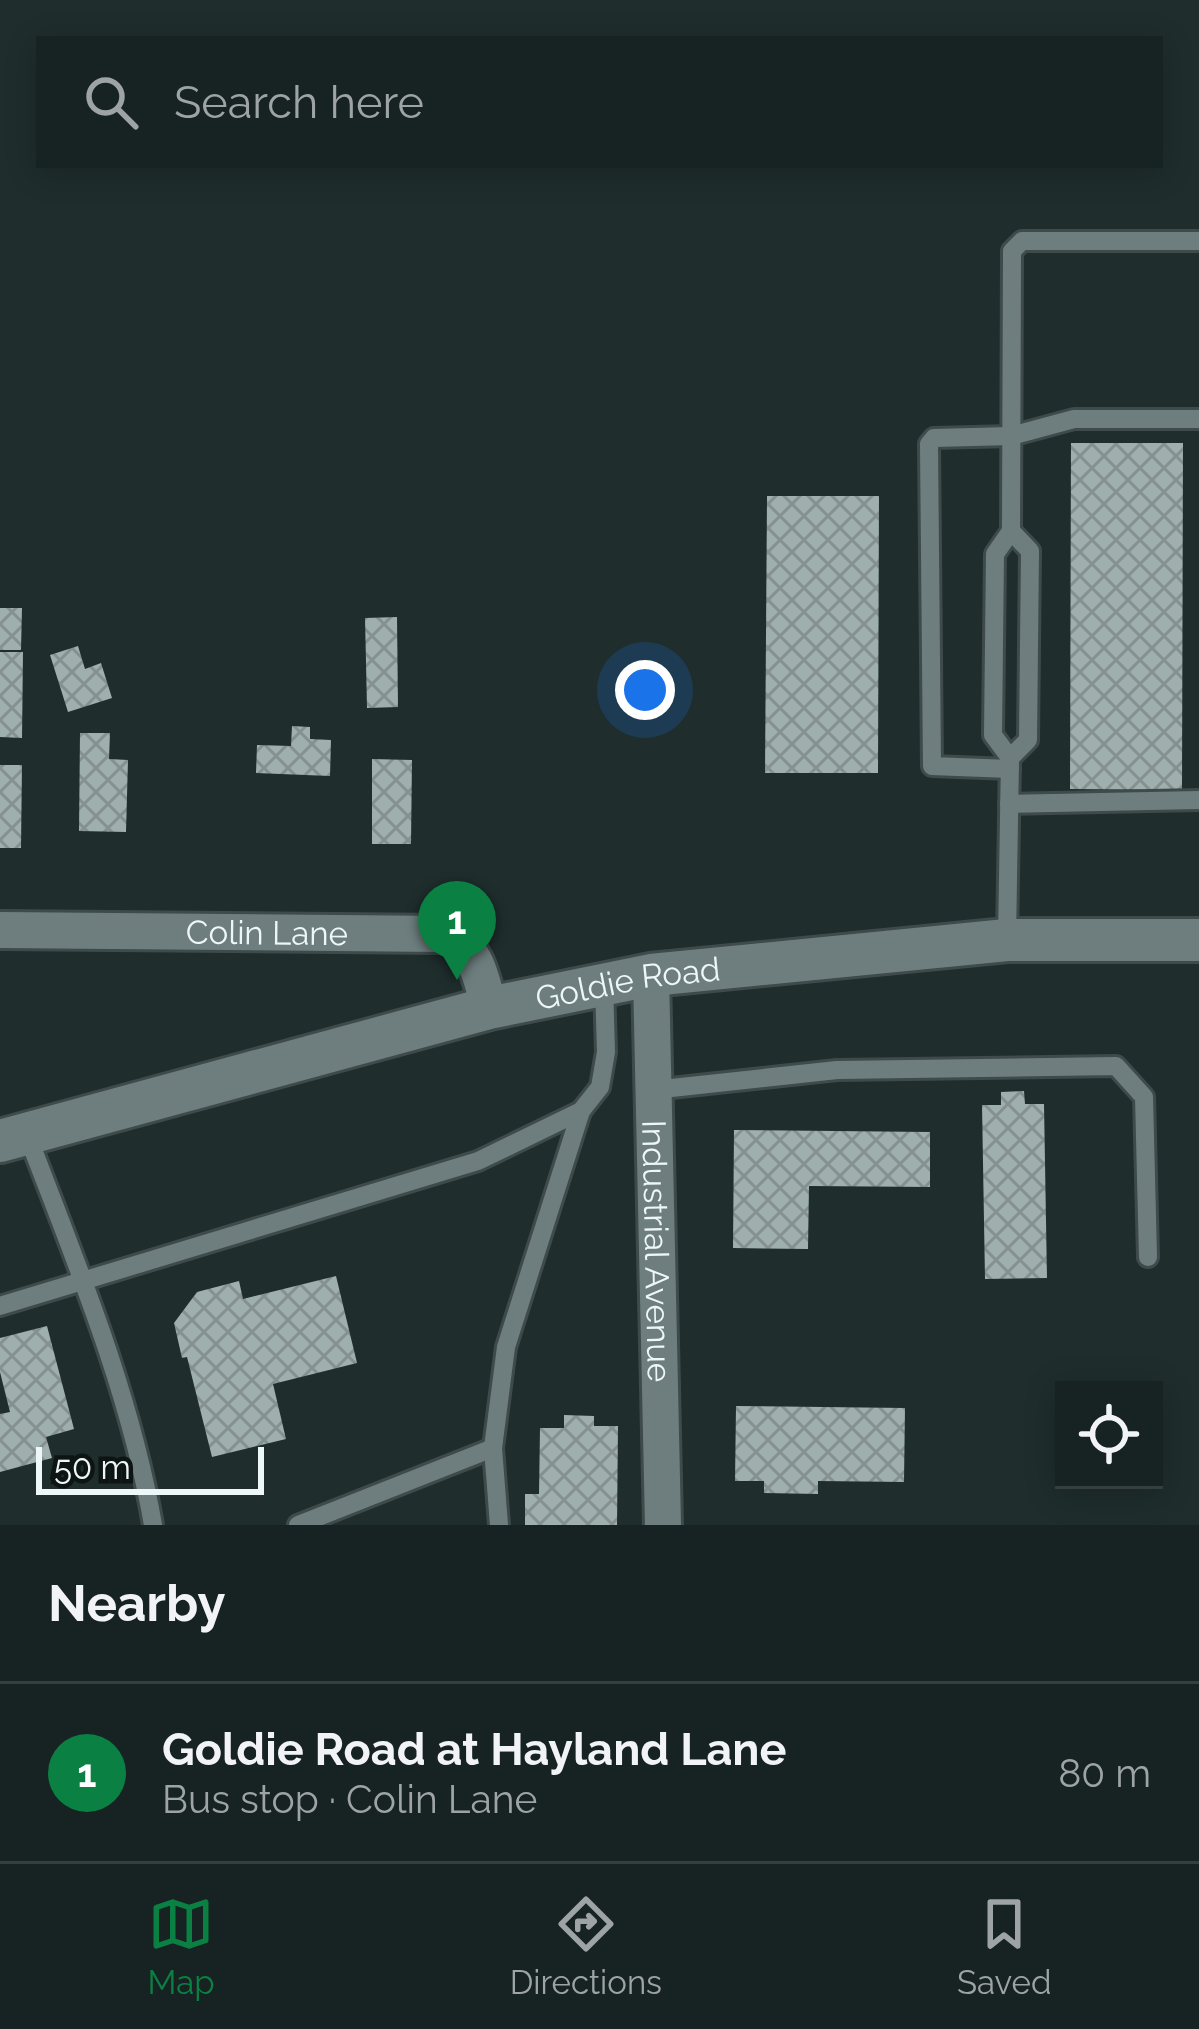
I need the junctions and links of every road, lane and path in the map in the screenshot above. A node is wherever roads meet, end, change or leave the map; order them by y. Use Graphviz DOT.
graph roads {
  1 [pos="1199,241"];
  2 [pos="1199,419"];
  3 [pos="1011,436"];
  4 [pos="1011,531"];
  5 [pos="994,637"];
  6 [pos="1030,637"];
  7 [pos="1010,763"];
  8 [pos="1199,800"];
  9 [pos="1010,804"];
  10 [pos="0,930"];
  11 [pos="1007,940"];
  12 [pos="1199,940"];
  13 [pos="651,975"];
  14 [pos="604,984"];
  15 [pos="489,1007"];
  16 [pos="653,1090"];
  17 [pos="581,1111"];
  18 [pos="14,1137"];
  19 [pos="1148,1256"];
  20 [pos="82,1281"];
  21 [pos="0,1306"];
  22 [pos="493,1448"];
  23 [pos="153,1525"];
  24 [pos="298,1525"];
  25 [pos="499,1525"];
  26 [pos="663,1525"];
  1 -- 3 [label="lane"];
  2 -- 3 [label="lane"];
  3 -- 4 [label="lane"];
  3 -- 7 [label="lane"];
  4 -- 5 [label="lane"];
  4 -- 6 [label="lane"];
  5 -- 6 [label="lane"];
  5 -- 7 [label="lane"];
  6 -- 7 [label="lane"];
  7 -- 9 [label="lane"];
  8 -- 9 [label="lane"];
  9 -- 11 [label="lane"];
  10 -- 15 [label="street, Colin Lane"];
  11 -- 12 [label="street, Goldie Road"];
  11 -- 13 [label="street, Goldie Road"];
  13 -- 14 [label="street, Goldie Road"];
  13 -- 16 [label="street, Industrial Avenue"];
  14 -- 15 [label="street, Goldie Road"];
  14 -- 17 [label="lane"];
  15 -- 18 [label="street, Goldie Road"];
  16 -- 19 [label="lane"];
  16 -- 26 [label="street, Industrial Avenue"];
  17 -- 20 [label="lane"];
  17 -- 22 [label="lane"];
  18 -- 20 [label="lane"];
  20 -- 21 [label="lane"];
  20 -- 23 [label="lane"];
  22 -- 24 [label="lane"];
  22 -- 25 [label="lane"];
}
